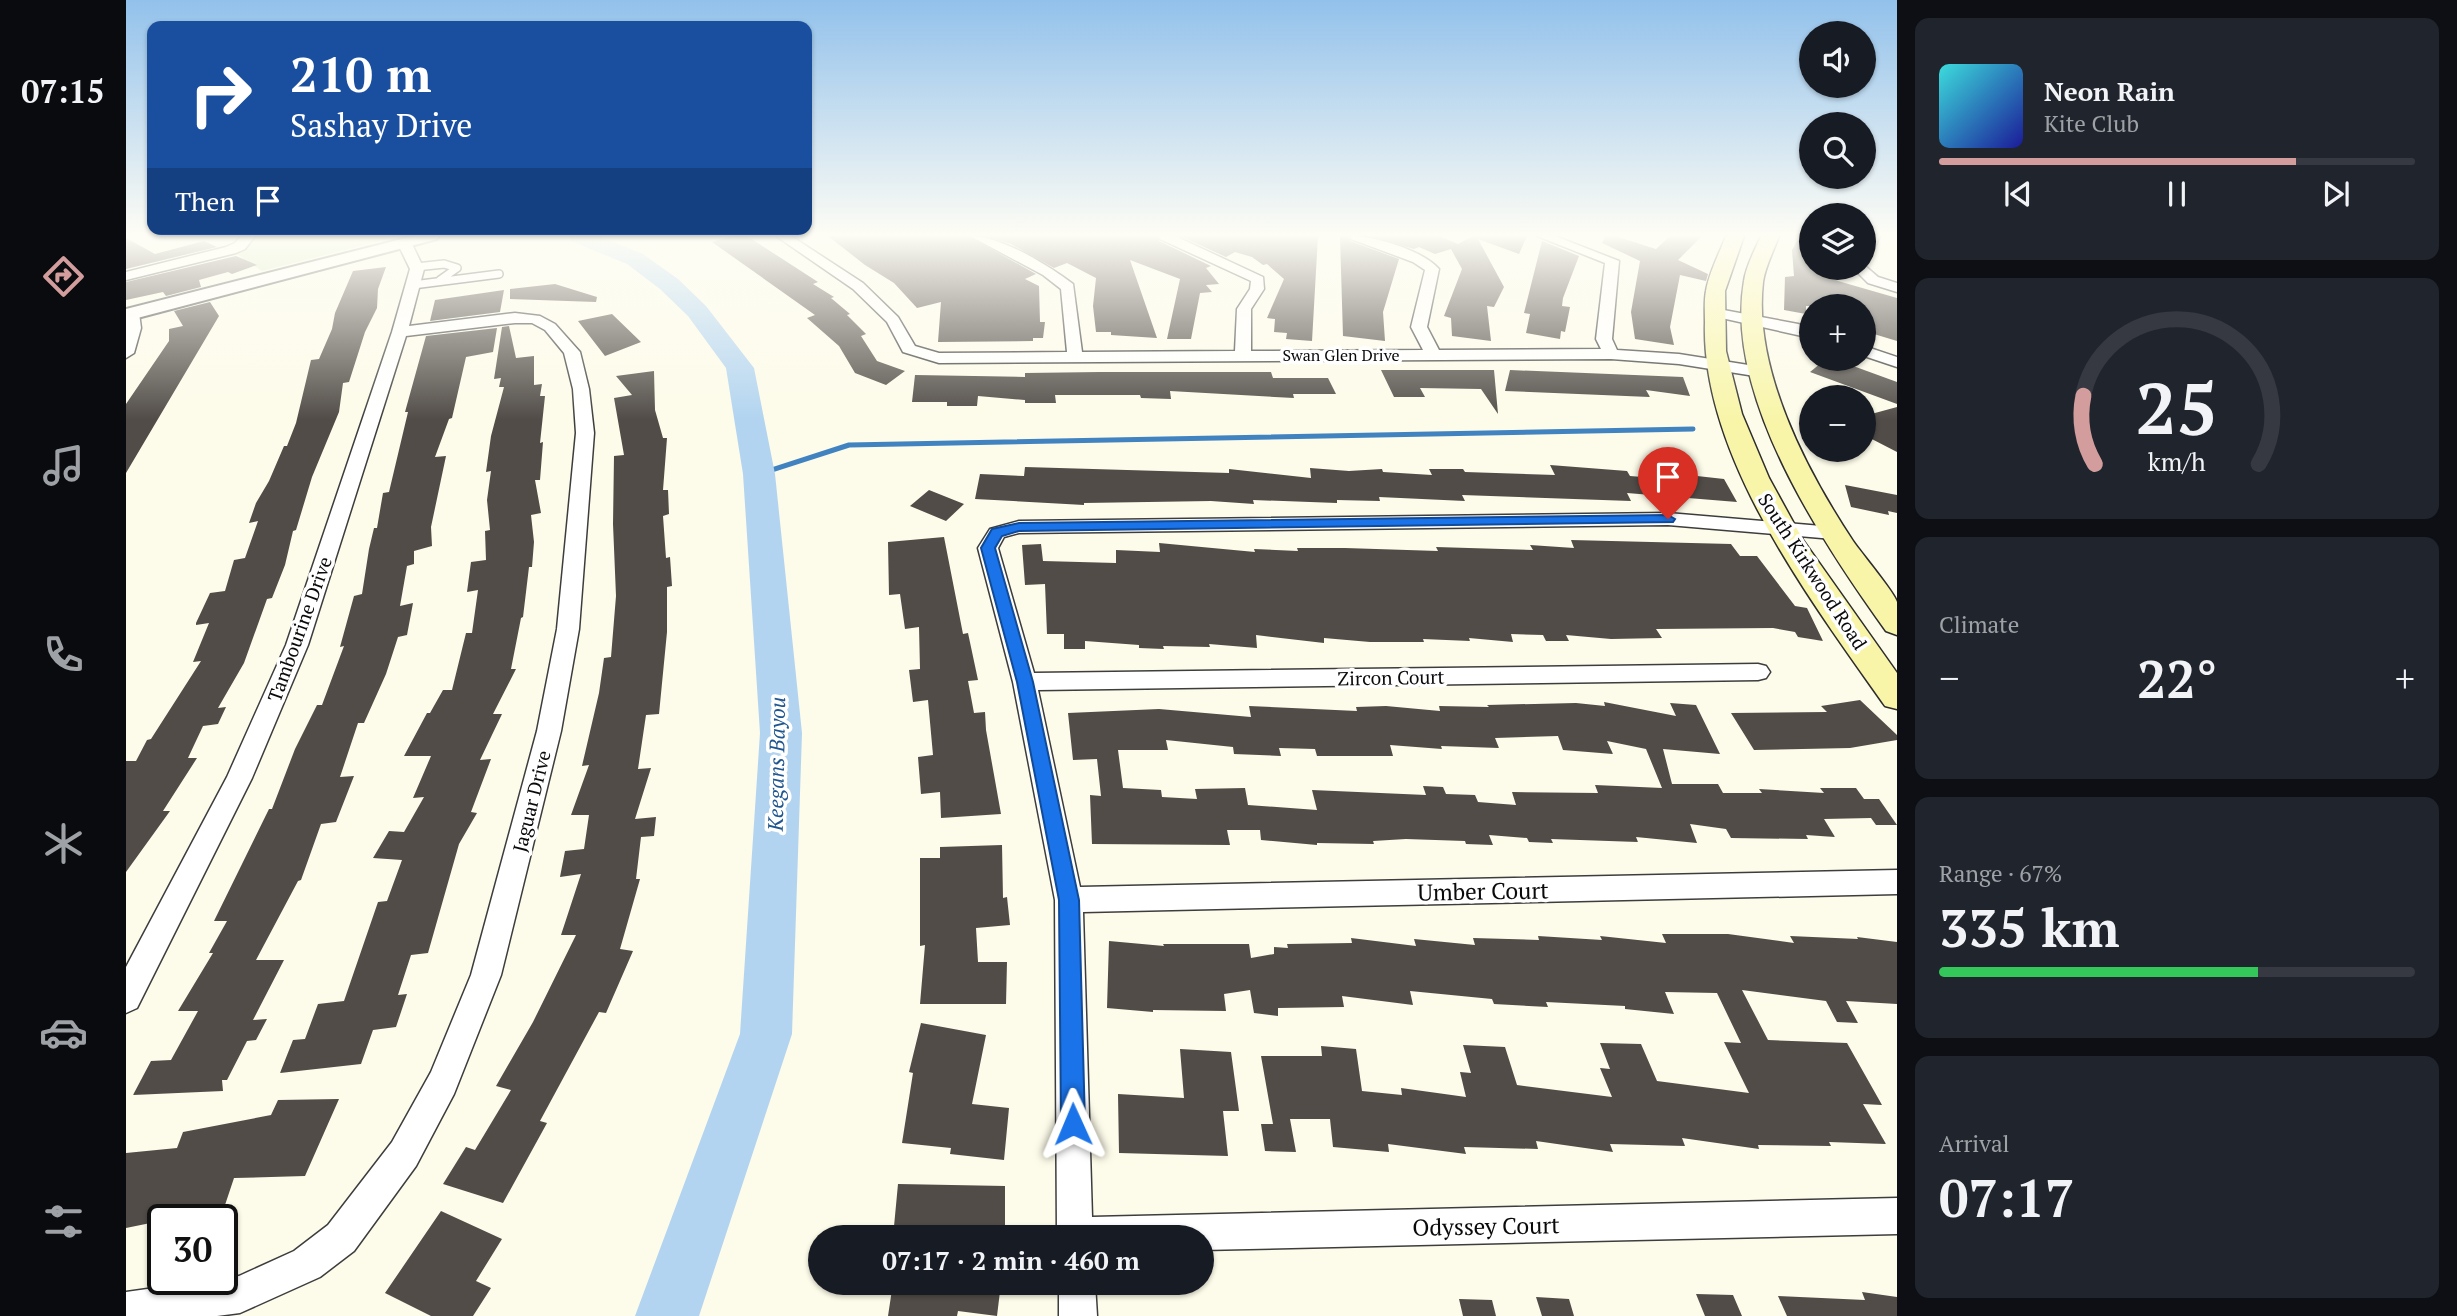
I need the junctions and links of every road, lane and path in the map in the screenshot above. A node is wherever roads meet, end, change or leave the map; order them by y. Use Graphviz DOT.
graph roads {
  1 [pos="192,297"];
  2 [pos="409,297"];
  3 [pos="870,297"];
  4 [pos="1069,297"];
  5 [pos="1252,297"];
  6 [pos="1424,297"];
  7 [pos="1608,297"];
  8 [pos="1716,297"];
  9 [pos="1751,297"];
  10 [pos="1713,312"];
  11 [pos="129,314"];
  12 [pos="1752,319"];
  13 [pos="1799,330"];
  14 [pos="400,332"];
  15 [pos="126,353"];
  16 [pos="919,354"];
  17 [pos="1611,354"];
  18 [pos="1243,355"];
  19 [pos="1433,355"];
  20 [pos="1876,355"];
  21 [pos="1075,357"];
  22 [pos="1897,362"];
  23 [pos="1718,365"];
  24 [pos="1761,372"];
  25 [pos="1782,529"];
  26 [pos="1833,533"];
  27 [pos="1897,624"];
  28 [pos="1758,673"];
  29 [pos="1025,682"];
  30 [pos="1897,697"];
  31 [pos="1897,883"];
  32 [pos="1069,900"];
  33 [pos="126,998"];
  34 [pos="1897,1216"];
  35 [pos="1075,1225"];
  36 [pos="1214,1233"];
  37 [pos="1077,1295"];
  38 [pos="126,1311"];
  39 [pos="1078,1316"];
  1 -- 11 [label="street"];
  2 -- 14 [label="street, Tambourine Drive"];
  3 -- 16 [label="street"];
  4 -- 21 [label="street"];
  5 -- 18 [label="street"];
  6 -- 19 [label="street"];
  7 -- 17 [label="street"];
  8 -- 10 [label="main road, South Kirkwood Road"];
  9 -- 12 [label="main road, South Kirkwood Road"];
  10 -- 12 [label="street"];
  10 -- 23 [label="main road, South Kirkwood Road"];
  11 -- 15 [label="street"];
  12 -- 13 [label="street"];
  12 -- 24 [label="main road, South Kirkwood Road"];
  14 -- 33 [label="street, Tambourine Drive"];
  14 -- 38 [label="street, Jaguar Drive"];
  16 -- 21 [label="street, Swan Glen Drive"];
  17 -- 19 [label="street, Swan Glen Drive"];
  17 -- 23 [label="street, Swan Glen Drive"];
  18 -- 19 [label="street, Swan Glen Drive"];
  18 -- 21 [label="street, Swan Glen Drive"];
  20 -- 22 [label="street"];
  23 -- 24 [label="street, Swan Glen Drive"];
  23 -- 25 [label="main road, South Kirkwood Road"];
  24 -- 26 [label="main road, South Kirkwood Road"];
  25 -- 26 [label="street"];
  25 -- 29 [label="street"];
  25 -- 30 [label="main road, South Kirkwood Road"];
  26 -- 27 [label="main road, South Kirkwood Road"];
  28 -- 29 [label="street, Zircon Court"];
  29 -- 32 [label="street"];
  31 -- 32 [label="street, Umber Court"];
  32 -- 35 [label="street"];
  34 -- 36 [label="street, Odyssey Court"];
  37 -- 39 [label="street"];
}
